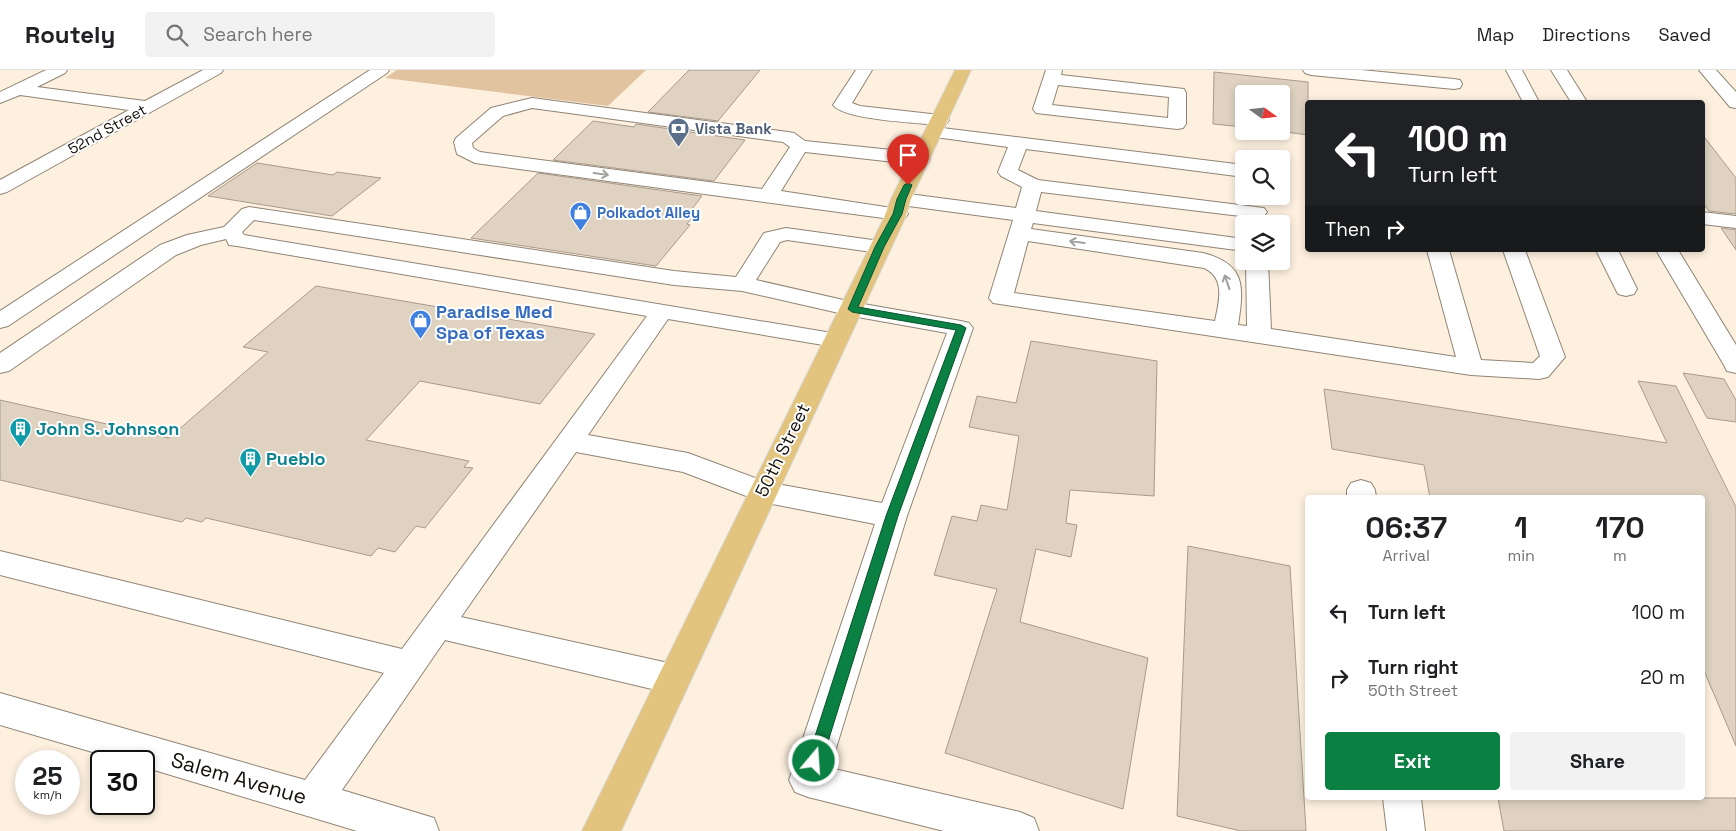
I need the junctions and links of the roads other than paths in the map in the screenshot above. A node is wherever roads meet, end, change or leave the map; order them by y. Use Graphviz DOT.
graph roads {
  1 [pos="59,70"];
  2 [pos="215,70"];
  3 [pos="381,70"];
  4 [pos="864,70"];
  5 [pos="963,70"];
  6 [pos="1311,70"];
  7 [pos="1514,70"];
  8 [pos="1559,70"];
  9 [pos="1707,70"];
  10 [pos="1053,75"];
  11 [pos="1452,77"];
  12 [pos="18,90"];
  13 [pos="0,98"];
  14 [pos="1460,100"];
  15 [pos="1530,100"];
  16 [pos="1578,100"];
  17 [pos="1736,103"];
  18 [pos="148,107"];
  19 [pos="937,126"];
  20 [pos="1019,142"];
  21 [pos="800,146"];
  22 [pos="921,159"];
  23 [pos="1235,170"];
  24 [pos="1033,184"];
  25 [pos="0,188"];
  26 [pos="768,195"];
  27 [pos="900,206"];
  28 [pos="1256,211"];
  29 [pos="1705,218"];
  30 [pos="1736,222"];
  31 [pos="1022,225"];
  32 [pos="231,232"];
  33 [pos="1235,243"];
  34 [pos="879,247"];
  35 [pos="1439,252"];
  36 [pos="1515,252"];
  37 [pos="1607,252"];
  38 [pos="1668,252"];
  39 [pos="1258,270"];
  40 [pos="742,284"];
  41 [pos="1626,289"];
  42 [pos="852,309"];
  43 [pos="662,311"];
  44 [pos="0,321"];
  45 [pos="1225,330"];
  46 [pos="1259,334"];
  47 [pos="835,340"];
  48 [pos="0,365"];
  49 [pos="1736,365"];
  50 [pos="1471,367"];
  51 [pos="569,441"];
  52 [pos="762,492"];
  53 [pos="892,516"];
  54 [pos="0,563"];
  55 [pos="438,625"];
  56 [pos="409,665"];
  57 [pos="673,679"];
  58 [pos="0,708"];
  59 [pos="313,800"];
  60 [pos="1402,800"];
  61 [pos="420,831"];
  62 [pos="601,831"];
  63 [pos="1020,831"];
  64 [pos="1406,831"];
  1 -- 12 [label="street"];
  2 -- 18 [label="street, 52nd Street"];
  3 -- 44 [label="street"];
  4 -- 19 [label="street"];
  5 -- 19 [label="main road, 50th Street"];
  6 -- 11 [label="street"];
  7 -- 15 [label="street"];
  8 -- 16 [label="street"];
  9 -- 17 [label="street"];
  10 -- 10 [label="street"];
  11 -- 14 [label="street"];
  12 -- 13 [label="street"];
  12 -- 18 [label="street"];
  18 -- 25 [label="street, 52nd Street"];
  19 -- 20 [label="street"];
  19 -- 22 [label="main road, 50th Street"];
  20 -- 23 [label="street"];
  20 -- 24 [label="street"];
  21 -- 22 [label="street"];
  21 -- 26 [label="street"];
  21 -- 26 [label="street, one-way"];
  22 -- 27 [label="main road, 50th Street"];
  24 -- 28 [label="street"];
  24 -- 31 [label="street"];
  26 -- 27 [label="street"];
  27 -- 31 [label="street"];
  27 -- 34 [label="main road, 50th Street"];
  29 -- 30 [label="street"];
  31 -- 33 [label="street"];
  45 -- 31 [label="street, one-way"];
  31 -- 45 [label="street"];
  32 -- 40 [label="street"];
  32 -- 43 [label="street"];
  32 -- 48 [label="street"];
  34 -- 40 [label="street"];
  34 -- 42 [label="main road, 50th Street"];
  35 -- 50 [label="street"];
  36 -- 50 [label="street"];
  37 -- 41 [label="street"];
  38 -- 49 [label="street"];
  39 -- 46 [label="street"];
  40 -- 42 [label="street"];
  42 -- 47 [label="main road, 50th Street"];
  42 -- 53 [label="street"];
  43 -- 47 [label="street"];
  43 -- 51 [label="street"];
  45 -- 46 [label="street"];
  46 -- 50 [label="street"];
  47 -- 52 [label="main road, 50th Street"];
  51 -- 52 [label="street"];
  51 -- 55 [label="street"];
  52 -- 53 [label="street"];
  52 -- 57 [label="main road, 50th Street"];
  53 -- 63 [label="street"];
  54 -- 56 [label="street"];
  55 -- 56 [label="street"];
  55 -- 57 [label="street"];
  56 -- 59 [label="street"];
  57 -- 62 [label="main road, 50th Street"];
  58 -- 59 [label="street, Salem Avenue"];
  59 -- 61 [label="street, Salem Avenue"];
  60 -- 64 [label="street"];
}
